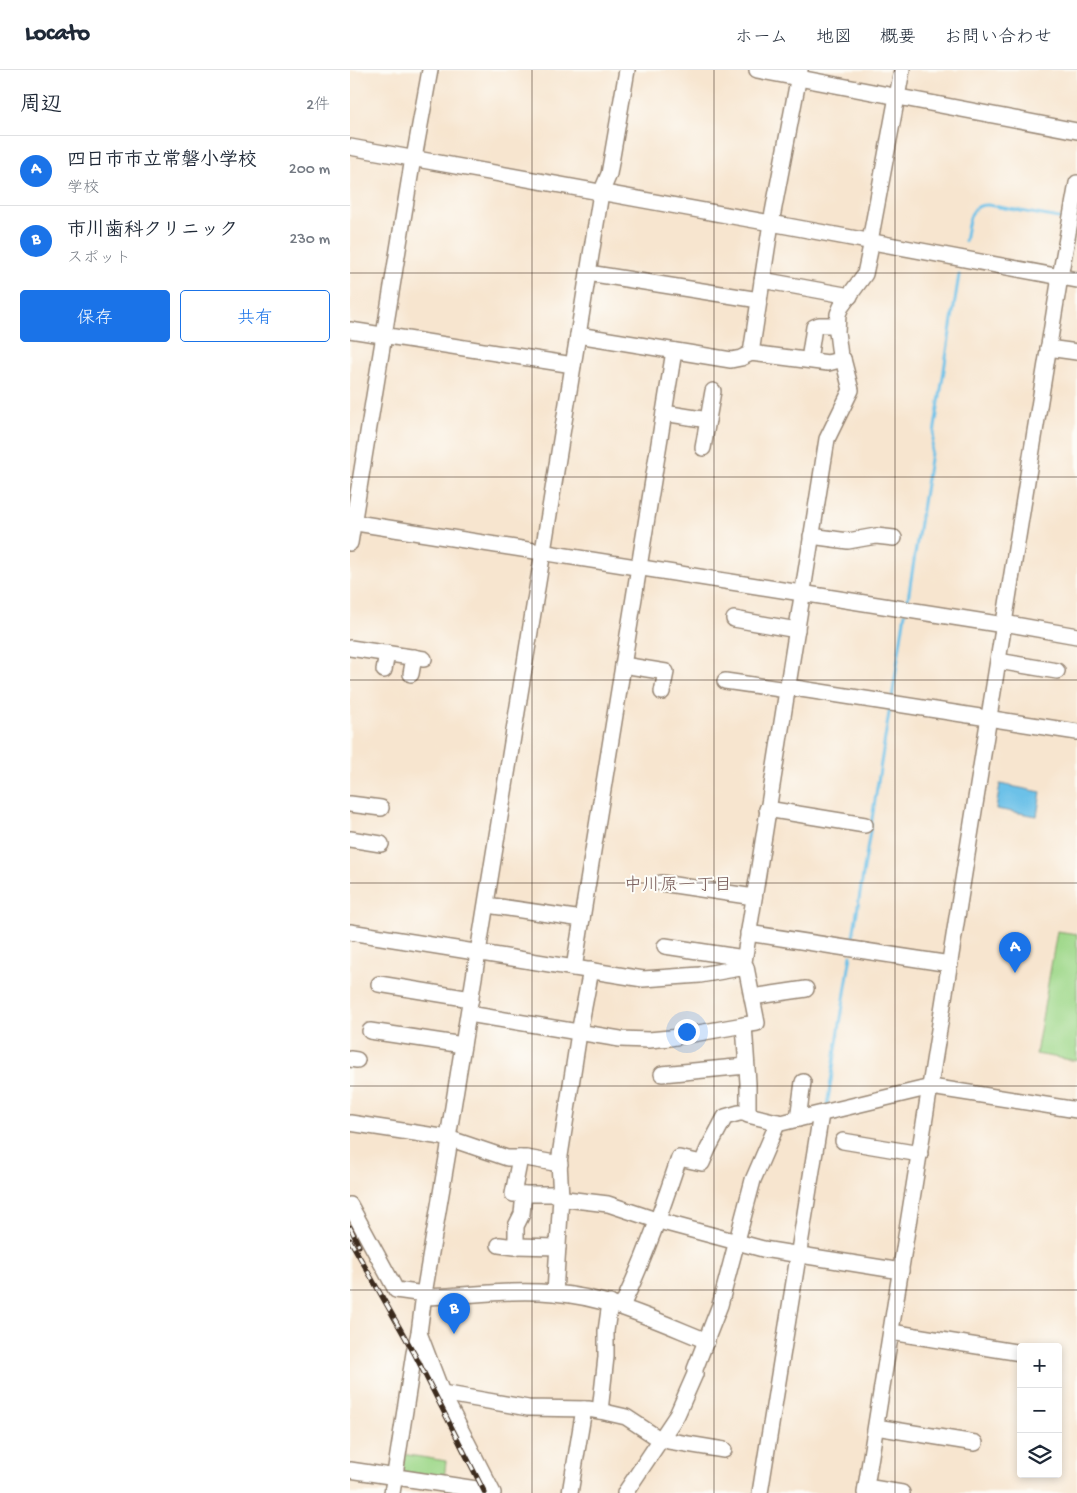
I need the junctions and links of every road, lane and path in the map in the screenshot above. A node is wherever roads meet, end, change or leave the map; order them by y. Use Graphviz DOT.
graph roads {
  1 [pos="430,70"];
  2 [pos="627,70"];
  3 [pos="757,70"];
  4 [pos="902,70"];
  5 [pos="800,74"];
  6 [pos="897,96"];
  7 [pos="1077,131"];
  8 [pos="350,147"];
  9 [pos="413,158"];
  10 [pos="1077,183"];
  11 [pos="601,193"];
  12 [pos="1074,222"];
  13 [pos="772,223"];
  14 [pos="871,241"];
  15 [pos="588,273"];
  16 [pos="1060,277"];
  17 [pos="762,280"];
  18 [pos="1077,280"];
  19 [pos="850,296"];
  20 [pos="759,300"];
  21 [pos="837,325"];
  22 [pos="350,330"];
  23 [pos="385,335"];
  24 [pos="578,335"];
  25 [pos="1048,348"];
  26 [pos="674,351"];
  27 [pos="1077,352"];
  28 [pos="751,353"];
  29 [pos="843,359"];
  30 [pos="809,360"];
  31 [pos="573,365"];
  32 [pos="713,391"];
  33 [pos="664,413"];
  34 [pos="708,420"];
  35 [pos="703,448"];
  36 [pos="352,522"];
  37 [pos="811,536"];
  38 [pos="894,538"];
  39 [pos="350,543"];
  40 [pos="543,552"];
  41 [pos="639,568"];
  42 [pos="803,594"];
  43 [pos="734,619"];
  44 [pos="1004,624"];
  45 [pos="797,630"];
  46 [pos="1077,636"];
  47 [pos="350,648"];
  48 [pos="387,653"];
  49 [pos="998,661"];
  50 [pos="623,665"];
  51 [pos="384,670"];
  52 [pos="1057,671"];
  53 [pos="411,674"];
  54 [pos="725,681"];
  55 [pos="787,689"];
  56 [pos="662,692"];
  57 [pos="988,718"];
  58 [pos="1077,732"];
  59 [pos="350,804"];
  60 [pos="381,808"];
  61 [pos="767,809"];
  62 [pos="865,825"];
  63 [pos="350,839"];
  64 [pos="381,844"];
  65 [pos="661,883"];
  66 [pos="754,897"];
  67 [pos="487,905"];
  68 [pos="582,919"];
  69 [pos="350,932"];
  70 [pos="748,933"];
  71 [pos="665,946"];
  72 [pos="479,953"];
  73 [pos="744,963"];
  74 [pos="950,964"];
  75 [pos="574,968"];
  76 [pos="591,970"];
  77 [pos="378,984"];
  78 [pos="806,989"];
  79 [pos="752,997"];
  80 [pos="470,1007"];
  81 [pos="744,1025"];
  82 [pos="370,1031"];
  83 [pos="579,1032"];
  84 [pos="464,1045"];
  85 [pos="746,1066"];
  86 [pos="662,1074"];
  87 [pos="803,1082"];
  88 [pos="931,1087"];
  89 [pos="1077,1110"];
  90 [pos="748,1113"];
  91 [pos="821,1114"];
  92 [pos="798,1119"];
  93 [pos="778,1122"];
  94 [pos="350,1123"];
  95 [pos="448,1138"];
  96 [pos="844,1141"];
  97 [pos="920,1154"];
  98 [pos="520,1158"];
  99 [pos="560,1164"];
  100 [pos="524,1194"];
  101 [pos="561,1197"];
  102 [pos="350,1205"];
  103 [pos="659,1221"];
  104 [pos="737,1241"];
  105 [pos="499,1246"];
  106 [pos="516,1246"];
  107 [pos="558,1247"];
  108 [pos="799,1254"];
  109 [pos="901,1271"];
  110 [pos="555,1293"];
  111 [pos="424,1295"];
  112 [pos="616,1305"];
  113 [pos="891,1332"];
  114 [pos="419,1333"];
  115 [pos="706,1341"];
  116 [pos="1017,1351"];
  117 [pos="442,1393"];
  118 [pos="584,1409"];
  119 [pos="600,1411"];
  120 [pos="876,1427"];
  121 [pos="662,1439"];
  122 [pos="975,1443"];
  123 [pos="724,1450"];
  124 [pos="350,1470"];
  125 [pos="394,1477"];
  126 [pos="866,1490"];
  127 [pos="472,1491"];
  128 [pos="392,1493"];
  129 [pos="493,1493"];
  130 [pos="570,1493"];
  131 [pos="625,1493"];
  132 [pos="760,1493"];
  133 [pos="902,1493"];
  1 -- 9 [label="street"];
  2 -- 11 [label="street"];
  3 -- 5 [label="street"];
  4 -- 6 [label="street"];
  5 -- 6 [label="street"];
  5 -- 13 [label="street"];
  6 -- 7 [label="street"];
  6 -- 14 [label="street"];
  8 -- 9 [label="street"];
  9 -- 11 [label="street"];
  9 -- 23 [label="street"];
  10 -- 12 [label="street"];
  11 -- 13 [label="street"];
  11 -- 15 [label="street"];
  12 -- 16 [label="street"];
  13 -- 14 [label="street"];
  13 -- 17 [label="street"];
  14 -- 16 [label="street"];
  14 -- 19 [label="street"];
  15 -- 20 [label="street"];
  15 -- 24 [label="street"];
  16 -- 18 [label="street"];
  16 -- 25 [label="street"];
  17 -- 19 [label="street"];
  17 -- 20 [label="street"];
  19 -- 21 [label="street"];
  20 -- 28 [label="street"];
  21 -- 29 [label="street"];
  21 -- 30 [label="street"];
  22 -- 23 [label="street"];
  23 -- 31 [label="street"];
  23 -- 36 [label="street"];
  24 -- 26 [label="street"];
  24 -- 31 [label="street"];
  25 -- 27 [label="street"];
  25 -- 44 [label="street"];
  26 -- 28 [label="street"];
  26 -- 33 [label="street"];
  28 -- 30 [label="street"];
  29 -- 30 [label="street"];
  29 -- 37 [label="street"];
  31 -- 40 [label="street"];
  32 -- 34 [label="street"];
  33 -- 34 [label="street"];
  33 -- 41 [label="street"];
  34 -- 35 [label="street"];
  36 -- 39 [label="street"];
  36 -- 40 [label="street"];
  37 -- 38 [label="street"];
  37 -- 42 [label="street"];
  40 -- 41 [label="street"];
  40 -- 67 [label="street"];
  41 -- 42 [label="street"];
  41 -- 50 [label="street"];
  42 -- 44 [label="street"];
  42 -- 45 [label="street"];
  43 -- 45 [label="street"];
  44 -- 46 [label="street"];
  44 -- 49 [label="street"];
  45 -- 55 [label="street"];
  47 -- 48 [label="street"];
  48 -- 51 [label="street"];
  48 -- 53 [label="street"];
  49 -- 52 [label="street"];
  49 -- 57 [label="street"];
  50 -- 56 [label="street"];
  50 -- 68 [label="street"];
  54 -- 55 [label="street"];
  55 -- 57 [label="street"];
  55 -- 61 [label="street"];
  57 -- 58 [label="street"];
  57 -- 74 [label="street"];
  59 -- 60 [label="street"];
  61 -- 62 [label="street"];
  61 -- 66 [label="street"];
  63 -- 64 [label="street"];
  65 -- 66 [label="street"];
  66 -- 70 [label="street"];
  67 -- 68 [label="street"];
  67 -- 72 [label="street"];
  68 -- 75 [label="street"];
  69 -- 72 [label="street"];
  70 -- 73 [label="street"];
  70 -- 74 [label="street"];
  71 -- 73 [label="street"];
  72 -- 75 [label="street"];
  72 -- 80 [label="street"];
  73 -- 76 [label="street"];
  73 -- 79 [label="street"];
  74 -- 88 [label="street"];
  75 -- 76 [label="street"];
  76 -- 83 [label="street"];
  77 -- 80 [label="street"];
  78 -- 79 [label="street"];
  79 -- 81 [label="street"];
  80 -- 83 [label="street"];
  80 -- 84 [label="street"];
  81 -- 83 [label="street"];
  81 -- 85 [label="street"];
  82 -- 84 [label="street"];
  83 -- 99 [label="street"];
  84 -- 95 [label="street"];
  85 -- 86 [label="street"];
  85 -- 90 [label="street"];
  87 -- 92 [label="street"];
  88 -- 89 [label="street"];
  88 -- 91 [label="street"];
  88 -- 97 [label="street"];
  90 -- 93 [label="street"];
  90 -- 103 [label="street"];
  91 -- 92 [label="street"];
  91 -- 108 [label="street"];
  92 -- 93 [label="street"];
  93 -- 104 [label="street"];
  94 -- 95 [label="street"];
  95 -- 98 [label="street"];
  95 -- 111 [label="street"];
  96 -- 97 [label="street"];
  97 -- 109 [label="street"];
  98 -- 99 [label="street"];
  98 -- 100 [label="street"];
  99 -- 101 [label="street"];
  100 -- 101 [label="street"];
  100 -- 106 [label="street"];
  101 -- 103 [label="street"];
  101 -- 107 [label="street"];
  102 -- 111 [label="street"];
  103 -- 104 [label="street"];
  103 -- 112 [label="street"];
  104 -- 108 [label="street"];
  104 -- 115 [label="street"];
  105 -- 106 [label="street"];
  106 -- 107 [label="street"];
  107 -- 110 [label="street"];
  108 -- 109 [label="street"];
  108 -- 132 [label="street"];
  109 -- 113 [label="street"];
  110 -- 111 [label="street"];
  110 -- 112 [label="street"];
  111 -- 114 [label="street"];
  112 -- 115 [label="street"];
  112 -- 119 [label="street"];
  113 -- 116 [label="street"];
  113 -- 120 [label="street"];
  114 -- 117 [label="street"];
  114 -- 125 [label="street"];
  115 -- 121 [label="street"];
  117 -- 118 [label="street"];
  117 -- 129 [label="street"];
  118 -- 119 [label="street"];
  118 -- 130 [label="street"];
  119 -- 121 [label="street"];
  120 -- 122 [label="street"];
  120 -- 126 [label="street"];
  121 -- 123 [label="street"];
  121 -- 131 [label="street"];
  124 -- 125 [label="street"];
  125 -- 127 [label="street"];
  125 -- 128 [label="street"];
  126 -- 133 [label="street"];
  127 -- 129 [label="street"];
}
